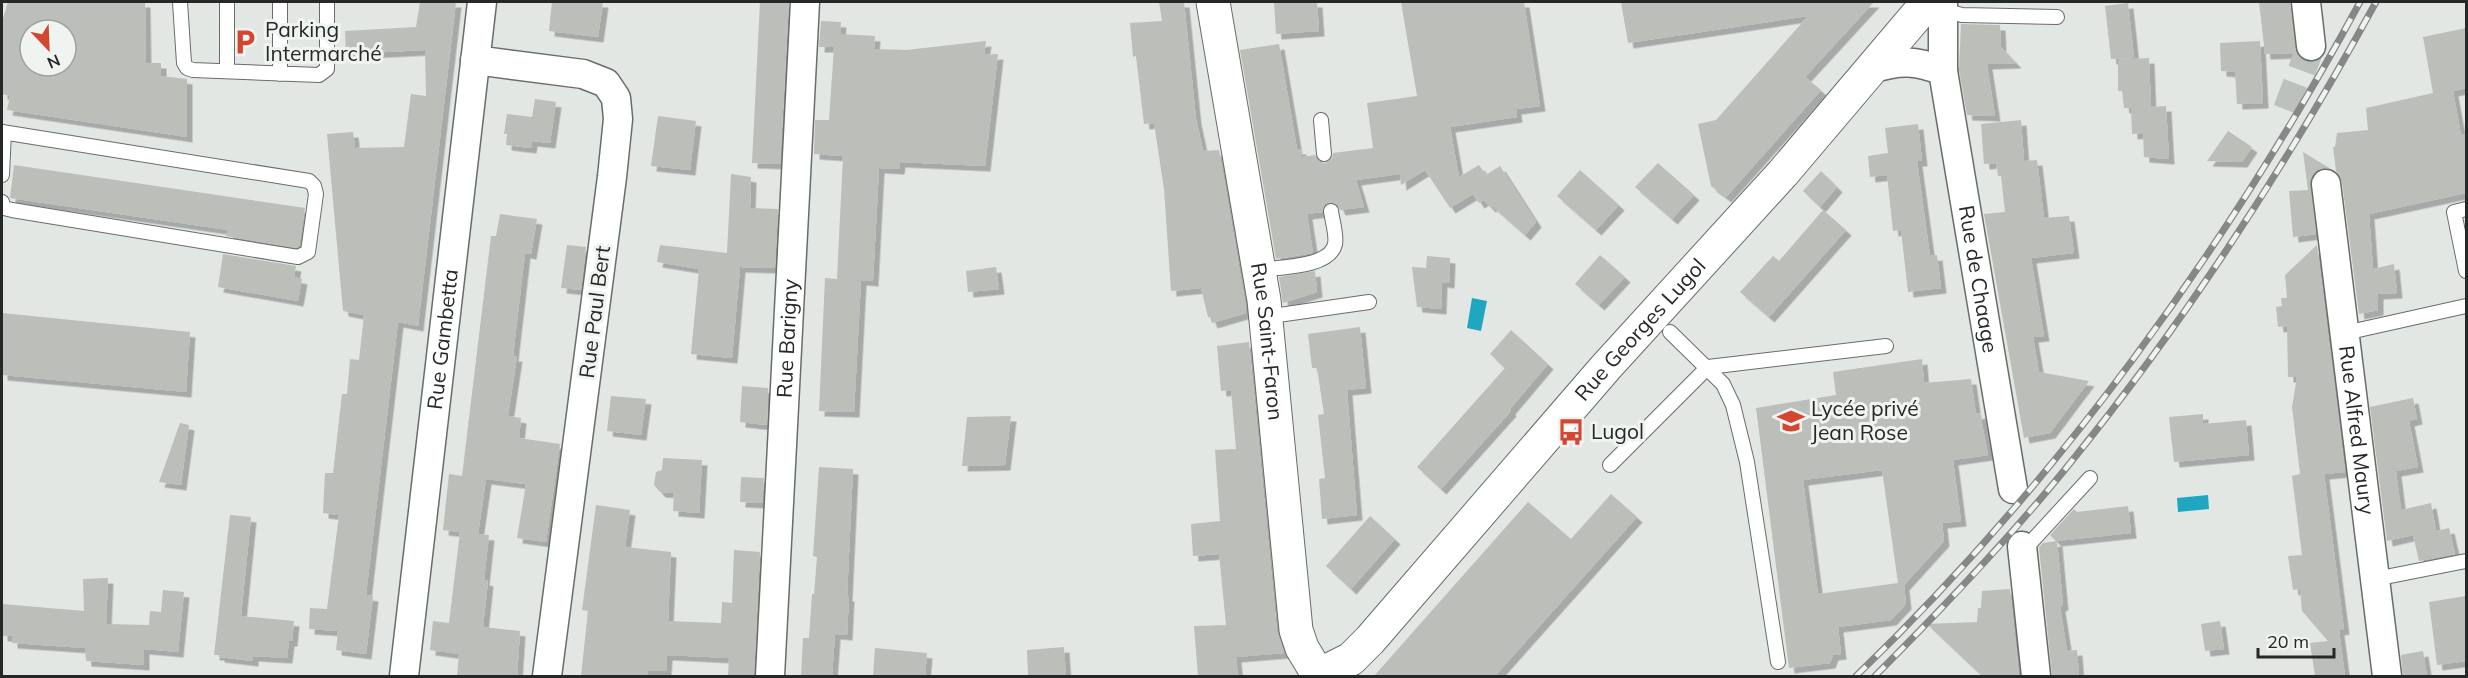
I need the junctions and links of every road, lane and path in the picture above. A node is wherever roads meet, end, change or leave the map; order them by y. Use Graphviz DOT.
graph roads {
  1 [pos="180,2"];
  2 [pos="227,2"];
  3 [pos="280,2"];
  4 [pos="327,2"];
  5 [pos="482,2"];
  6 [pos="805,2"];
  7 [pos="1213,2"];
  8 [pos="2306,2"];
  9 [pos="1938,4"];
  10 [pos="2057,17"];
  11 [pos="2311,46"];
  12 [pos="475,60"];
  13 [pos="1871,69"];
  14 [pos="227,71"];
  15 [pos="1943,71"];
  16 [pos="280,74"];
  17 [pos="1321,120"];
  18 [pos="3,132"];
  19 [pos="1324,154"];
  20 [pos="2,175"];
  21 [pos="2326,184"];
  22 [pos="2,202"];
  23 [pos="2466,209"];
  24 [pos="1331,211"];
  25 [pos="1258,270"];
  26 [pos="2466,271"];
  27 [pos="1370,302"];
  28 [pos="2466,306"];
  29 [pos="1265,317"];
  30 [pos="1670,332"];
  31 [pos="2345,333"];
  32 [pos="1886,346"];
  33 [pos="1708,367"];
  34 [pos="1610,465"];
  35 [pos="2090,478"];
  36 [pos="2013,489"];
  37 [pos="2022,549"];
  38 [pos="2466,561"];
  39 [pos="2375,579"];
  40 [pos="1778,662"];
  41 [pos="404,676"];
  42 [pos="547,676"];
  43 [pos="770,676"];
  44 [pos="1319,676"];
  45 [pos="2036,676"];
  46 [pos="2387,676"];
  1 -- 14 [label="lane"];
  2 -- 14 [label="lane"];
  3 -- 16 [label="lane"];
  4 -- 16 [label="lane"];
  5 -- 12 [label="street, Rue Gambetta"];
  6 -- 43 [label="street, Rue Barigny"];
  7 -- 25 [label="street, Rue Saint-Faron"];
  8 -- 11 [label="street"];
  9 -- 10 [label="lane"];
  9 -- 13 [label="street, Rue Georges Lugol"];
  9 -- 15 [label="street, Rue de Chaage"];
  12 -- 41 [label="street, Rue Gambetta"];
  12 -- 42 [label="street, Rue Paul Bert"];
  13 -- 15 [label="street"];
  13 -- 44 [label="street, Rue Georges Lugol"];
  14 -- 16 [label="lane"];
  15 -- 36 [label="street, Rue de Chaage"];
  17 -- 19 [label="lane"];
  18 -- 20 [label="lane"];
  18 -- 22 [label="lane"];
  21 -- 31 [label="street, Rue Alfred Maury"];
  23 -- 26 [label="lane"];
  24 -- 25 [label="lane"];
  25 -- 29 [label="street, Rue Saint-Faron"];
  27 -- 29 [label="lane"];
  28 -- 31 [label="lane"];
  29 -- 44 [label="street, Rue Saint-Faron"];
  30 -- 33 [label="lane"];
  31 -- 39 [label="street, Rue Alfred Maury"];
  32 -- 33 [label="lane"];
  33 -- 34 [label="lane"];
  33 -- 40 [label="lane"];
  35 -- 37 [label="lane"];
  37 -- 45 [label="street"];
  38 -- 39 [label="lane"];
  39 -- 46 [label="street, Rue Alfred Maury"];
}
